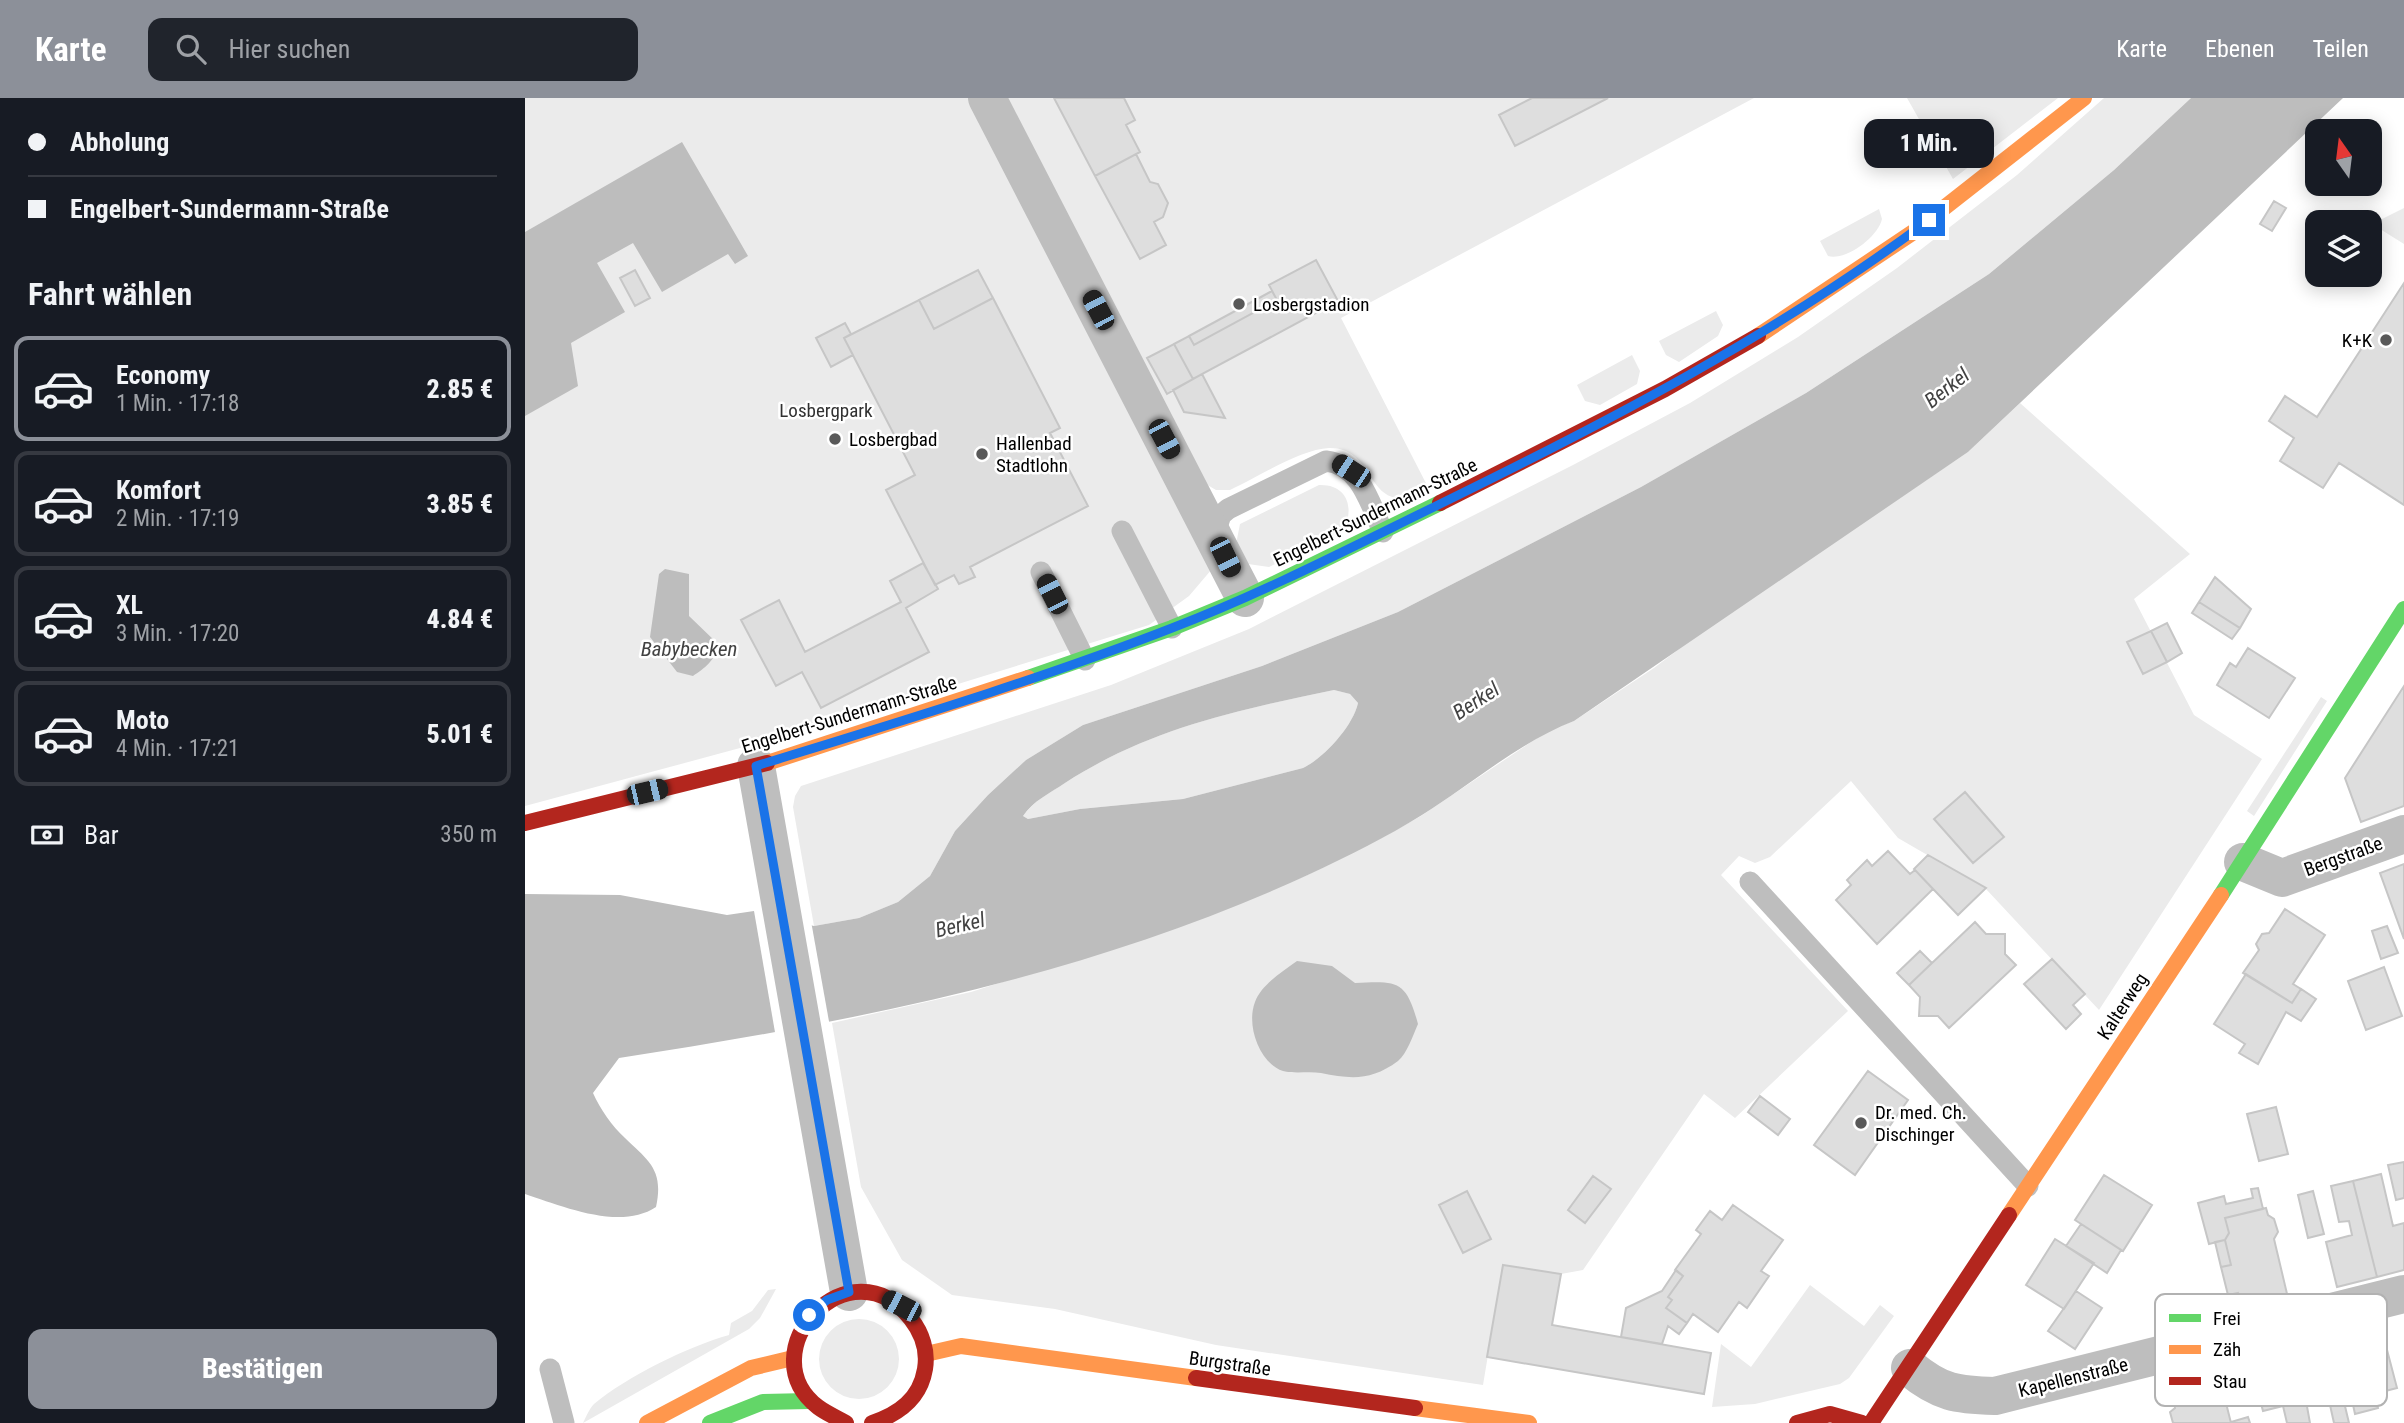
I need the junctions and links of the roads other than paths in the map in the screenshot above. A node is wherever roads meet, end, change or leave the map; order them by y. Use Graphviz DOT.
graph roads {
  1 [pos="986,98"];
  2 [pos="2084,98"];
  3 [pos="1122,531"];
  4 [pos="1383,532"];
  5 [pos="1215,536"];
  6 [pos="1041,572"];
  7 [pos="1245,598"];
  8 [pos="2404,609"];
  9 [pos="1172,628"];
  10 [pos="1085,660"];
  11 [pos="756,766"];
  12 [pos="525,823"];
  13 [pos="2404,834"];
  14 [pos="2242,862"];
  15 [pos="1750,882"];
  16 [pos="2028,1186"];
  17 [pos="849,1292"];
  18 [pos="2404,1294"];
  19 [pos="2387,1298"];
  20 [pos="926,1354"];
  21 [pos="2155,1356"];
  22 [pos="793,1358"];
  23 [pos="1910,1368"];
  24 [pos="550,1369"];
  25 [pos="809,1401"];
  26 [pos="564,1423"];
  27 [pos="647,1423"];
  28 [pos="710,1423"];
  29 [pos="846,1423"];
  30 [pos="872,1423"];
  31 [pos="1529,1423"];
  32 [pos="1797,1423"];
  33 [pos="1861,1423"];
  34 [pos="1871,1423"];
  1 -- 5 [label="street"];
  2 -- 4 [label="street, Engelbert-Sundermann-Straße"];
  3 -- 9 [label="lane"];
  4 -- 5 [label="lane"];
  4 -- 7 [label="street, Engelbert-Sundermann-Straße"];
  5 -- 7 [label="street"];
  6 -- 10 [label="lane"];
  7 -- 9 [label="street, Engelbert-Sundermann-Straße"];
  8 -- 14 [label="street, Kalterweg"];
  9 -- 10 [label="street, Engelbert-Sundermann-Straße"];
  10 -- 11 [label="street, Engelbert-Sundermann-Straße"];
  11 -- 12 [label="street, Engelbert-Sundermann-Straße"];
  11 -- 17 [label="street"];
  13 -- 14 [label="street, Bergstraße"];
  14 -- 16 [label="street, Kalterweg"];
  15 -- 16 [label="lane"];
  16 -- 23 [label="street, Kalterweg"];
  17 -- 20 [label="street"];
  17 -- 22 [label="street"];
  18 -- 19 [label="street, Kapellenstraße"];
  20 -- 30 [label="street"];
  20 -- 31 [label="street, Burgstraße"];
  21 -- 23 [label="street, Kapellenstraße"];
  22 -- 25 [label="street"];
  22 -- 27 [label="street"];
  23 -- 34 [label="street, Kalterweg"];
  24 -- 26 [label="lane"];
  25 -- 28 [label="street"];
  25 -- 29 [label="street"];
  32 -- 33 [label="street"];
}
